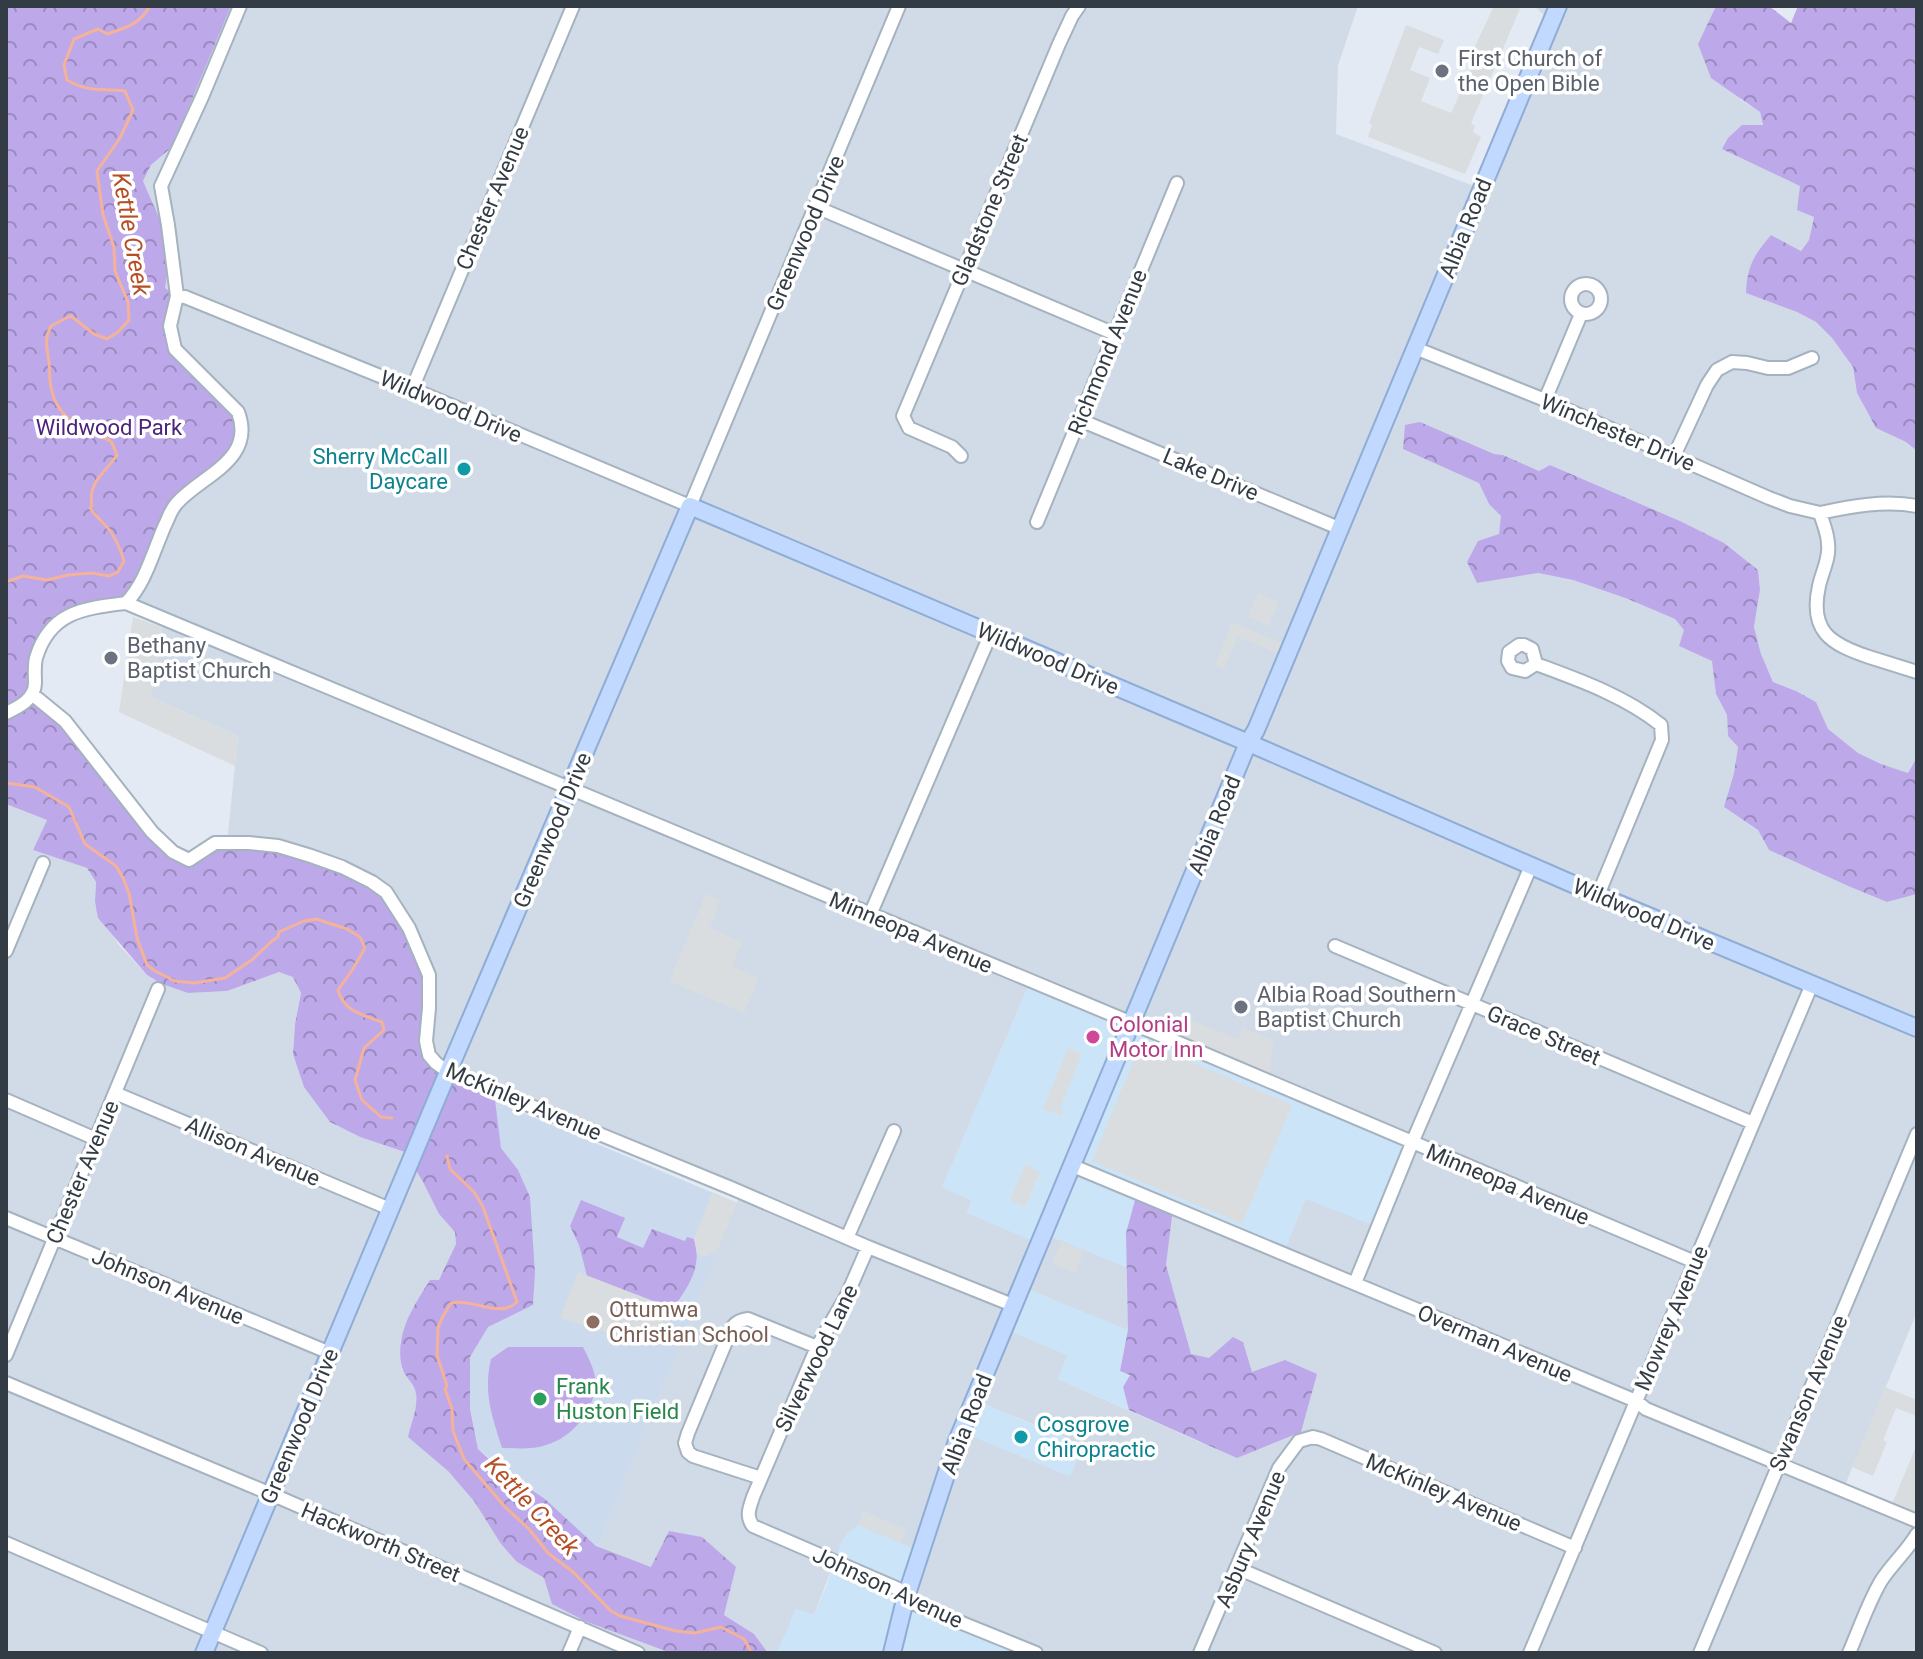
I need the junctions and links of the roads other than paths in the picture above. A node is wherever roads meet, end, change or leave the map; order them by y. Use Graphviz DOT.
graph roads {
  1 [pos="240,6"];
  2 [pos="573,6"];
  3 [pos="899,6"];
  4 [pos="1079,6"];
  5 [pos="1558,6"];
  6 [pos="1177,183"];
  7 [pos="816,207"];
  8 [pos="963,270"];
  9 [pos="177,296"];
  10 [pos="1581,314"];
  11 [pos="1115,334"];
  12 [pos="1415,348"];
  13 [pos="1812,358"];
  14 [pos="412,389"];
  15 [pos="1545,400"];
  16 [pos="1080,420"];
  17 [pos="961,456"];
  18 [pos="1674,456"];
  19 [pos="690,506"];
  20 [pos="1917,506"];
  21 [pos="1820,513"];
  22 [pos="1037,522"];
  23 [pos="1341,529"];
  24 [pos="126,603"];
  25 [pos="991,633"];
  26 [pos="1536,664"];
  27 [pos="1917,672"];
  28 [pos="32,694"];
  29 [pos="6,713"];
  30 [pos="1248,743"];
  31 [pos="570,788"];
  32 [pos="43,863"];
  33 [pos="1531,866"];
  34 [pos="1598,895"];
  35 [pos="870,915"];
  36 [pos="1335,946"];
  37 [pos="6,951"];
  38 [pos="1812,984"];
  39 [pos="158,989"];
  40 [pos="1472,1004"];
  41 [pos="1132,1023"];
  42 [pos="1917,1028"];
  43 [pos="448,1072"];
  44 [pos="115,1093"];
  45 [pos="6,1100"];
  46 [pos="1753,1123"];
  47 [pos="894,1131"];
  48 [pos="1917,1134"];
  49 [pos="96,1139"];
  50 [pos="1412,1143"];
  51 [pos="1073,1166"];
  52 [pos="390,1209"];
  53 [pos="6,1218"];
  54 [pos="54,1238"];
  55 [pos="847,1238"];
  56 [pos="868,1247"];
  57 [pos="1695,1262"];
  58 [pos="1355,1283"];
  59 [pos="1015,1306"];
  60 [pos="817,1347"];
  61 [pos="330,1353"];
  62 [pos="6,1355"];
  63 [pos="6,1383"];
  64 [pos="1636,1401"];
  65 [pos="1313,1437"];
  66 [pos="1779,1464"];
  67 [pos="761,1478"];
  68 [pos="271,1494"];
  69 [pos="748,1515"];
  70 [pos="1917,1521"];
  71 [pos="1917,1534"];
  72 [pos="6,1543"];
  73 [pos="1575,1548"];
  74 [pos="1237,1568"];
  75 [pos="905,1600"];
  76 [pos="580,1627"];
  77 [pos="213,1633"];
  78 [pos="204,1653"];
  79 [pos="261,1653"];
  80 [pos="569,1653"];
  81 [pos="638,1653"];
  82 [pos="892,1653"];
  83 [pos="1036,1653"];
  84 [pos="1200,1653"];
  85 [pos="1435,1653"];
  86 [pos="1530,1653"];
  87 [pos="1700,1653"];
  88 [pos="1849,1653"];
  1 -- 9 [label="street"];
  2 -- 14 [label="street, Chester Avenue"];
  3 -- 7 [label="street, Greenwood Drive"];
  4 -- 8 [label="street, Gladstone Street"];
  5 -- 12 [label="street, Albia Road"];
  6 -- 11 [label="street, Richmond Avenue"];
  7 -- 8 [label="street"];
  7 -- 19 [label="street, Greenwood Drive"];
  8 -- 11 [label="street"];
  8 -- 17 [label="street, Gladstone Street"];
  9 -- 14 [label="street, Wildwood Drive"];
  9 -- 24 [label="street"];
  10 -- 15 [label="street"];
  11 -- 16 [label="street, Richmond Avenue"];
  12 -- 15 [label="street, Winchester Drive"];
  12 -- 23 [label="street, Albia Road"];
  13 -- 18 [label="street"];
  14 -- 19 [label="street, Wildwood Drive"];
  15 -- 18 [label="street, Winchester Drive"];
  16 -- 22 [label="street, Richmond Avenue"];
  16 -- 23 [label="street, Lake Drive"];
  18 -- 21 [label="street, Winchester Drive"];
  19 -- 25 [label="street, Wildwood Drive"];
  19 -- 31 [label="street, Greenwood Drive"];
  20 -- 21 [label="street"];
  21 -- 27 [label="street"];
  23 -- 30 [label="street, Albia Road"];
  24 -- 28 [label="street"];
  24 -- 31 [label="street, Minneopa Avenue"];
  25 -- 30 [label="street, Wildwood Drive"];
  25 -- 35 [label="street"];
  26 -- 34 [label="street"];
  28 -- 29 [label="street"];
  28 -- 43 [label="street, McKinley Avenue"];
  30 -- 33 [label="street, Wildwood Drive"];
  30 -- 41 [label="street, Albia Road"];
  31 -- 35 [label="street, Minneopa Avenue"];
  31 -- 43 [label="street, Greenwood Drive"];
  32 -- 37 [label="street"];
  33 -- 34 [label="street, Wildwood Drive"];
  33 -- 40 [label="street"];
  34 -- 38 [label="street, Wildwood Drive"];
  35 -- 41 [label="street, Minneopa Avenue"];
  36 -- 40 [label="street, Grace Street"];
  38 -- 42 [label="street, Wildwood Drive"];
  38 -- 46 [label="street, Mowrey Avenue"];
  39 -- 44 [label="street, Chester Avenue"];
  40 -- 46 [label="street, Grace Street"];
  40 -- 50 [label="street"];
  41 -- 50 [label="street, Minneopa Avenue"];
  41 -- 51 [label="street, Albia Road"];
  43 -- 52 [label="street, Greenwood Drive"];
  43 -- 55 [label="street, McKinley Avenue"];
  44 -- 49 [label="street, Chester Avenue"];
  44 -- 52 [label="street, Allison Avenue"];
  45 -- 49 [label="street"];
  46 -- 57 [label="street, Mowrey Avenue"];
  47 -- 55 [label="street"];
  48 -- 66 [label="street, Swanson Avenue"];
  49 -- 54 [label="street, Chester Avenue"];
  50 -- 57 [label="street, Minneopa Avenue"];
  50 -- 58 [label="street"];
  51 -- 58 [label="street, Overman Avenue"];
  51 -- 59 [label="street, Albia Road"];
  52 -- 61 [label="street, Greenwood Drive"];
  53 -- 54 [label="street, Johnson Avenue"];
  54 -- 61 [label="street, Johnson Avenue"];
  54 -- 62 [label="street, Chester Avenue"];
  55 -- 56 [label="street, McKinley Avenue"];
  56 -- 59 [label="street, McKinley Avenue"];
  56 -- 60 [label="street, Silverwood Lane"];
  57 -- 64 [label="street, Mowrey Avenue"];
  58 -- 64 [label="street, Overman Avenue"];
  59 -- 75 [label="street, Albia Road"];
  60 -- 67 [label="street, Silverwood Lane"];
  60 -- 67 [label="street"];
  61 -- 68 [label="street, Greenwood Drive"];
  63 -- 68 [label="street, Hackworth Street"];
  64 -- 66 [label="street, Overman Avenue"];
  64 -- 73 [label="street, Mowrey Avenue"];
  65 -- 73 [label="street, McKinley Avenue"];
  65 -- 74 [label="street, Asbury Avenue"];
  66 -- 70 [label="street, Overman Avenue"];
  66 -- 87 [label="street, Swanson Avenue"];
  67 -- 69 [label="street, Silverwood Lane"];
  68 -- 76 [label="street, Hackworth Street"];
  68 -- 77 [label="street, Greenwood Drive"];
  69 -- 75 [label="street, Johnson Avenue"];
  71 -- 88 [label="street"];
  72 -- 77 [label="street"];
  73 -- 86 [label="street, Mowrey Avenue"];
  74 -- 84 [label="street, Asbury Avenue"];
  74 -- 85 [label="street"];
  75 -- 82 [label="street, Albia Road"];
  75 -- 83 [label="street, Johnson Avenue"];
  76 -- 80 [label="street"];
  76 -- 81 [label="street, Hackworth Street"];
  77 -- 78 [label="street, Greenwood Drive"];
  77 -- 79 [label="street"];
}
